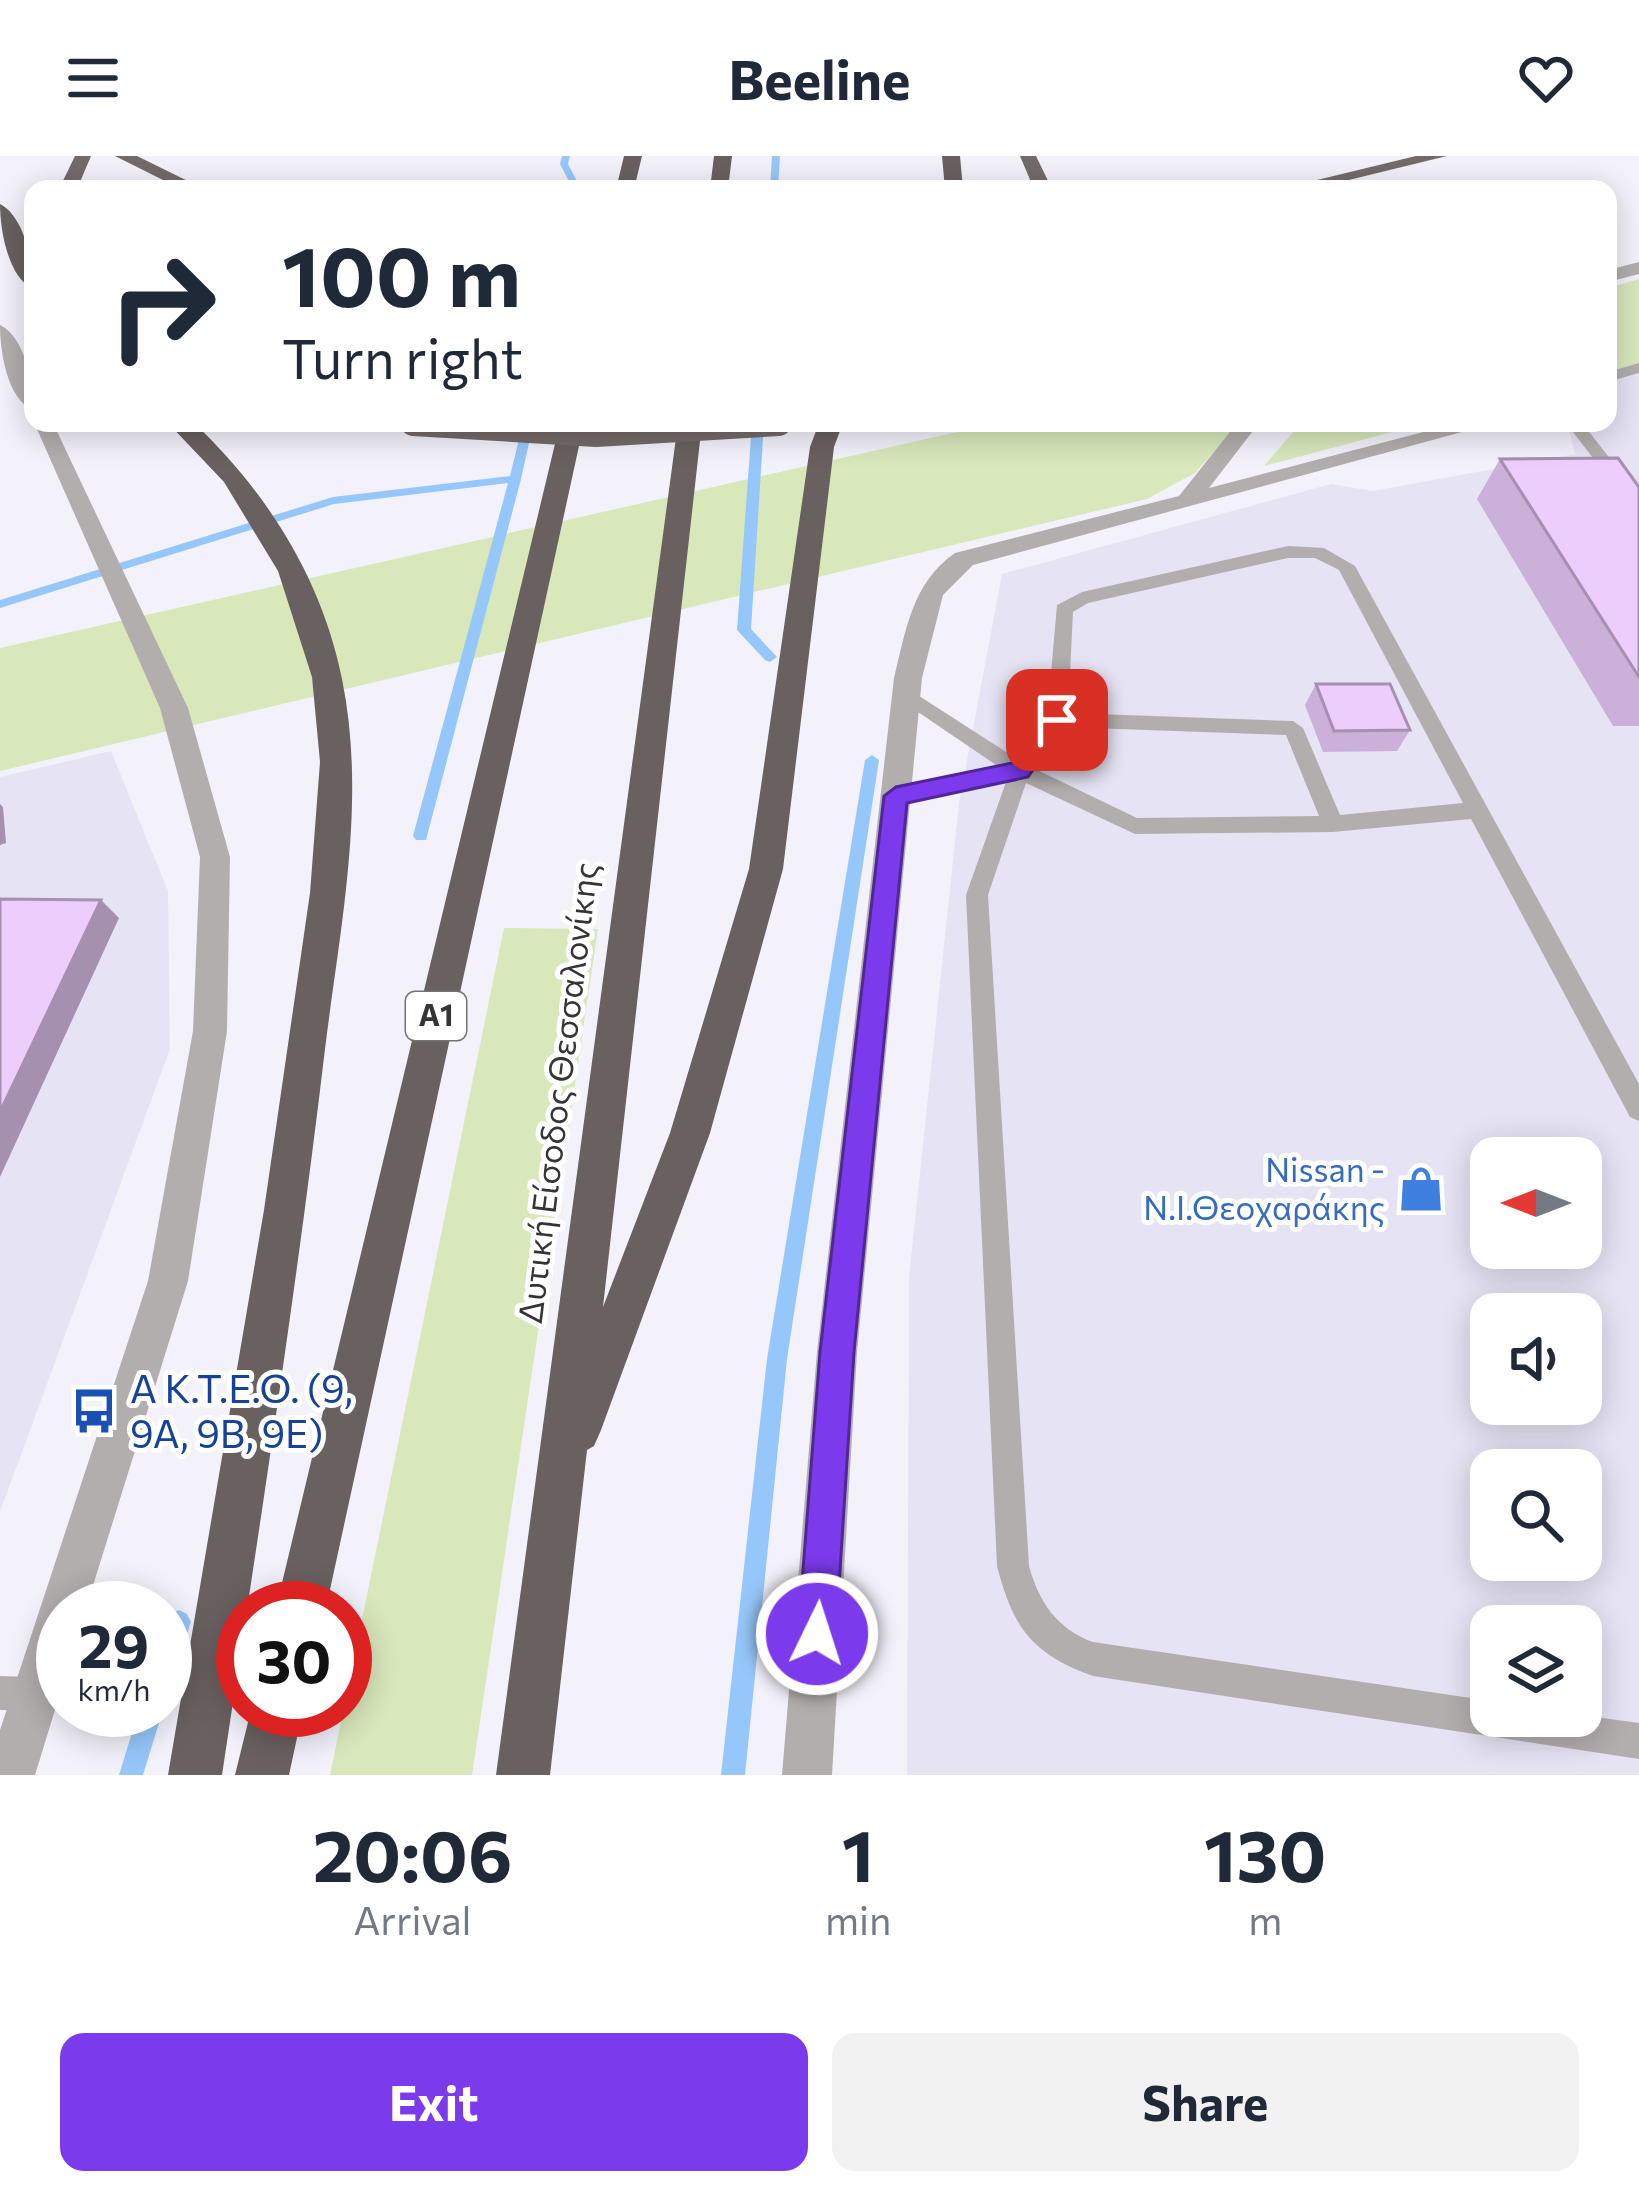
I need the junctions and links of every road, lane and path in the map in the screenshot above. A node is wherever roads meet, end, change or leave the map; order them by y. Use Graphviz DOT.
graph roads {
  1 [pos="123,156"];
  2 [pos="1437,157"];
  3 [pos="175,180"];
  4 [pos="1331,180"];
  5 [pos="1371,180"];
  6 [pos="0,210"];
  7 [pos="24,263"];
  8 [pos="0,332"];
  9 [pos="24,384"];
  10 [pos="46,432"];
  11 [pos="189,432"];
  12 [pos="511,432"];
  13 [pos="570,432"];
  14 [pos="689,432"];
  15 [pos="695,432"];
  16 [pos="828,432"];
  17 [pos="1241,432"];
  18 [pos="1450,432"];
  19 [pos="1581,432"];
  20 [pos="1187,501"];
  21 [pos="1639,506"];
  22 [pos="906,697"];
  23 [pos="1057,720"];
  24 [pos="1020,771"];
  25 [pos="896,796"];
  26 [pos="1477,810"];
  27 [pos="1333,824"];
  28 [pos="1639,1109"];
  29 [pos="558,1484"];
  30 [pos="307,1581"];
  31 [pos="17,1694"];
  32 [pos="271,1737"];
  33 [pos="1639,1741"];
  34 [pos="10,1775"];
  35 [pos="195,1775"];
  36 [pos="262,1775"];
  37 [pos="523,1775"];
  38 [pos="807,1775"];
  1 -- 3 [label="highway"];
  2 -- 4 [label="highway"];
  2 -- 5 [label="highway"];
  6 -- 7 [label="highway"];
  8 -- 9 [label="street"];
  10 -- 31 [label="street"];
  11 -- 35 [label="highway"];
  12 -- 15 [label="highway, bridge"];
  13 -- 30 [label="highway, Α1"];
  14 -- 29 [label="highway, Δυτική Είσοδος Θεσσαλονίκης"];
  16 -- 29 [label="highway"];
  17 -- 20 [label="street"];
  18 -- 20 [label="street"];
  19 -- 21 [label="lane"];
  20 -- 22 [label="street"];
  22 -- 24 [label="lane"];
  22 -- 25 [label="street"];
  23 -- 24 [label="lane"];
  23 -- 26 [label="lane"];
  23 -- 27 [label="lane"];
  24 -- 25 [label="lane"];
  24 -- 27 [label="lane"];
  24 -- 33 [label="lane"];
  25 -- 38 [label="street"];
  26 -- 27 [label="lane"];
  26 -- 28 [label="lane"];
  29 -- 37 [label="highway, Δυτική Είσοδος Θεσσαλονίκης"];
  31 -- 34 [label="street"];
  32 -- 36 [label="highway"];
}
